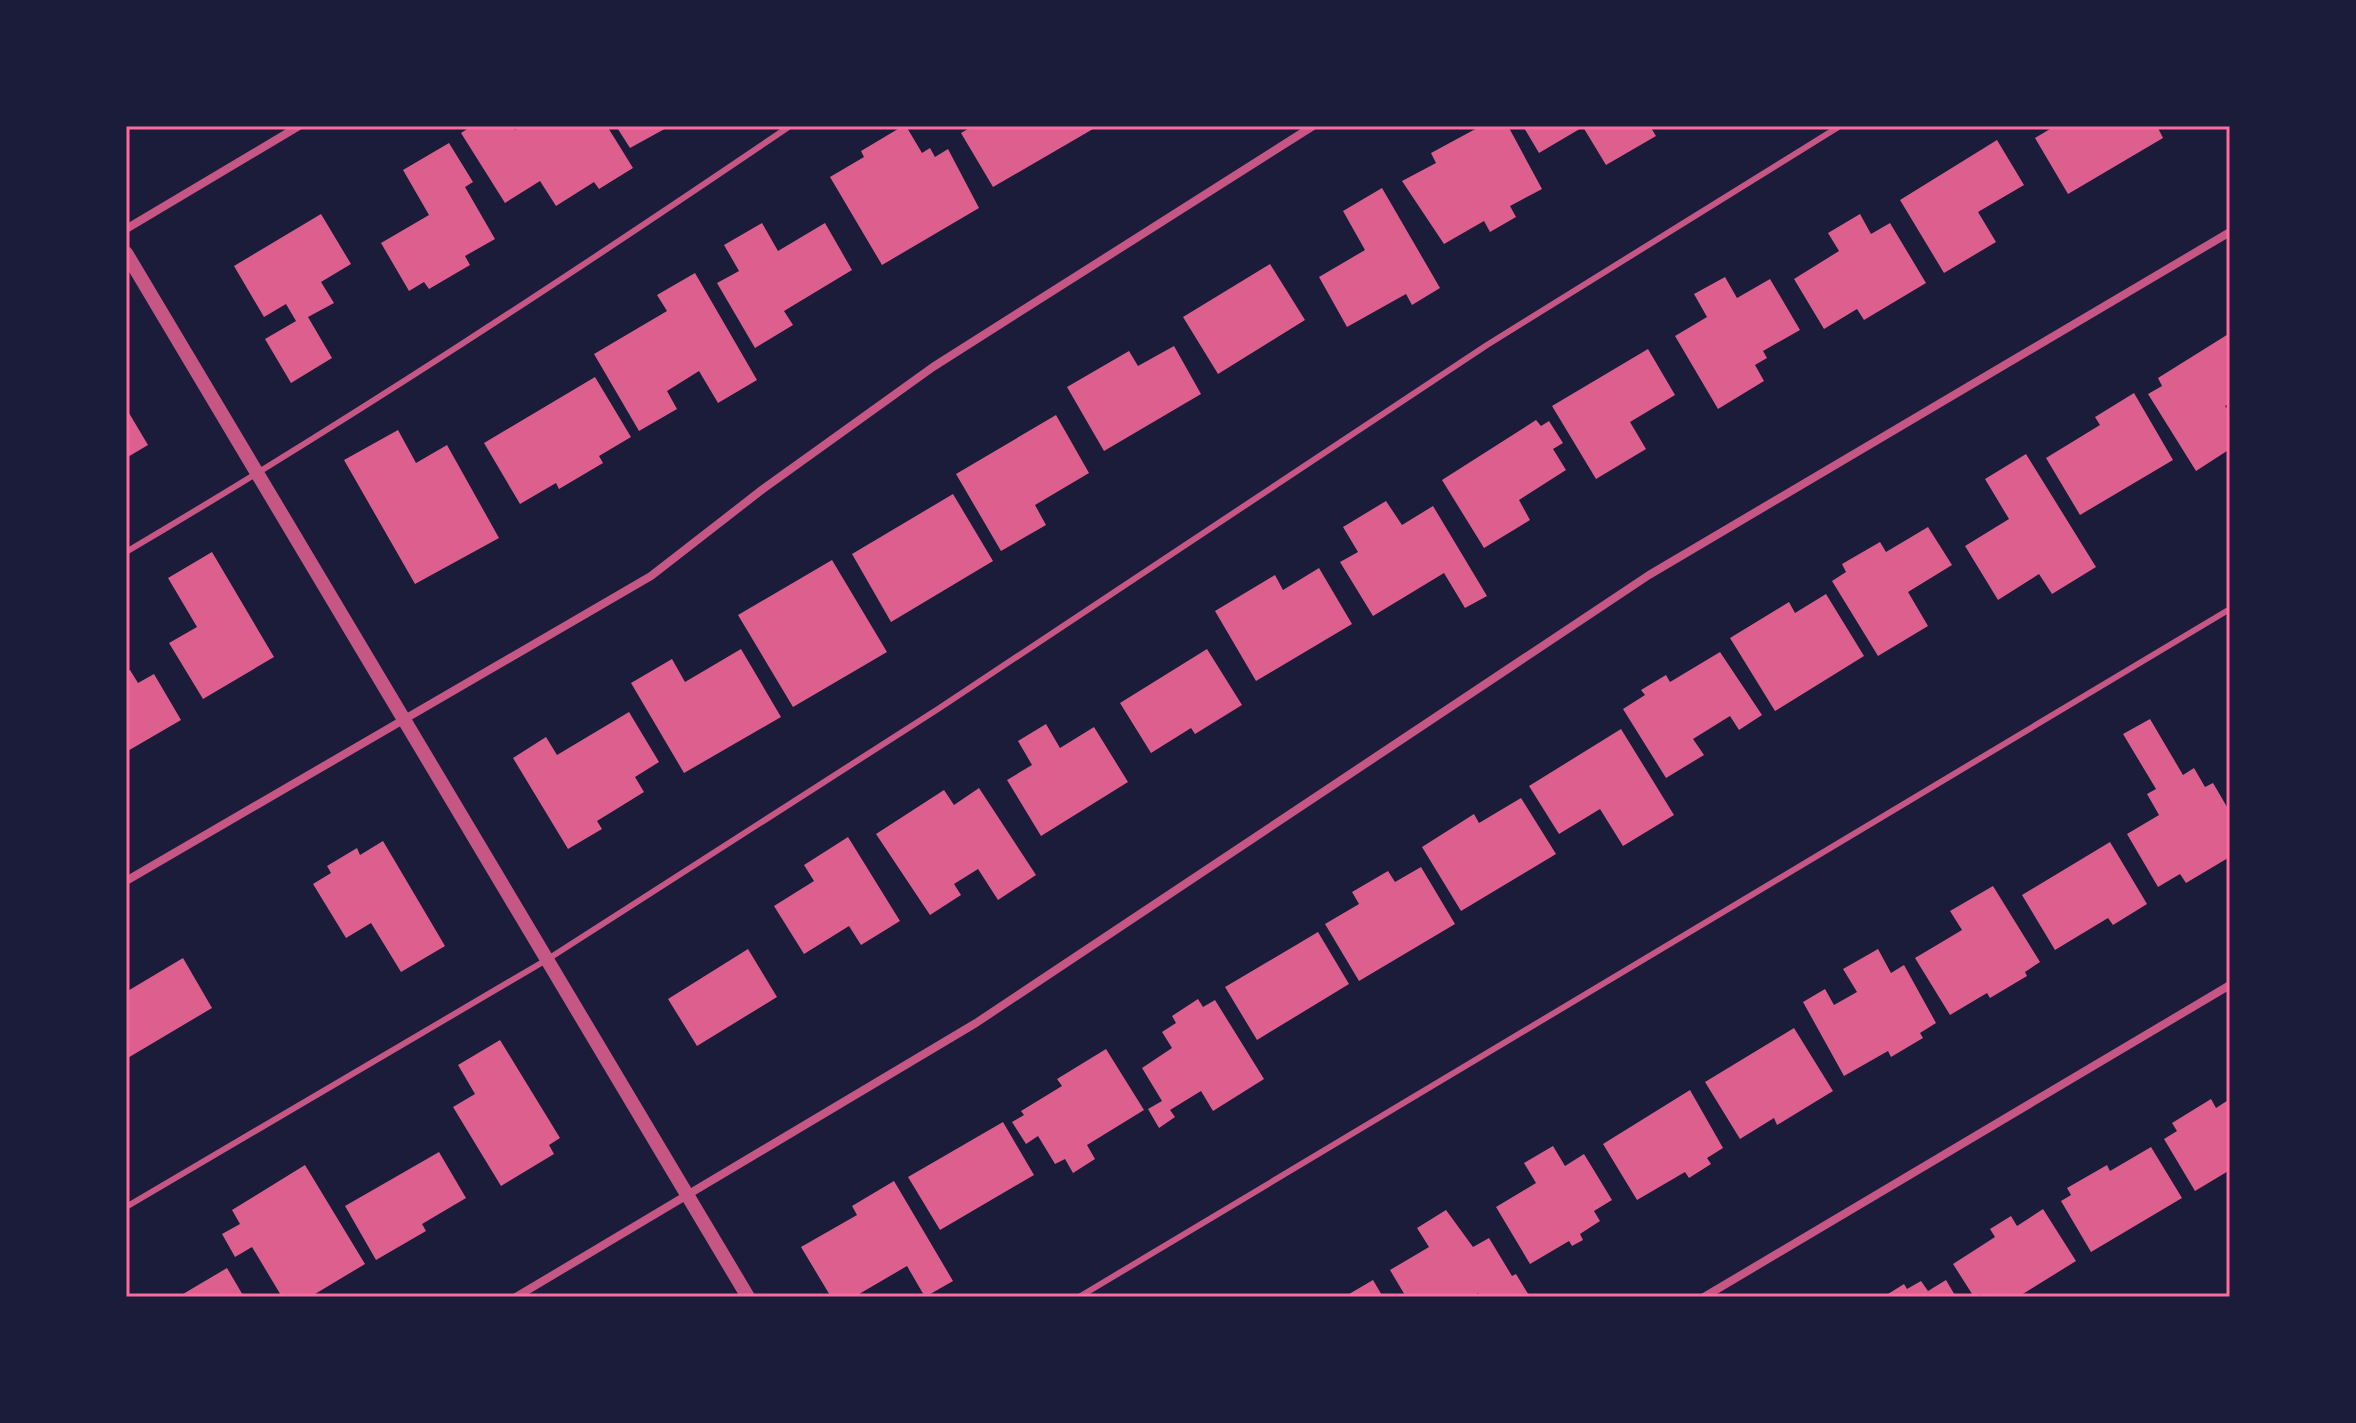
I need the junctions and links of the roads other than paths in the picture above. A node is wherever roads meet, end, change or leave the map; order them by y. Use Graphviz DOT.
graph roads {
  1 [pos="299,126"];
  2 [pos="790,126"];
  3 [pos="1313,126"];
  4 [pos="1840,126"];
  5 [pos="126,229"];
  6 [pos="2230,232"];
  7 [pos="126,253"];
  8 [pos="259,474"];
  9 [pos="126,552"];
  10 [pos="2230,609"];
  11 [pos="404,718"];
  12 [pos="126,881"];
  13 [pos="548,959"];
  14 [pos="2230,985"];
  15 [pos="687,1195"];
  16 [pos="126,1207"];
  17 [pos="516,1297"];
  18 [pos="748,1297"];
  19 [pos="1079,1297"];
  20 [pos="1704,1297"];
  1 -- 5 [label="street"];
  2 -- 8 [label="lane"];
  3 -- 11 [label="street"];
  4 -- 13 [label="lane"];
  6 -- 15 [label="street"];
  7 -- 8 [label="street"];
  8 -- 9 [label="lane"];
  8 -- 11 [label="street"];
  10 -- 19 [label="lane"];
  11 -- 12 [label="street"];
  11 -- 13 [label="street"];
  13 -- 15 [label="street"];
  13 -- 16 [label="lane"];
  14 -- 20 [label="street"];
  15 -- 17 [label="street"];
  15 -- 18 [label="street"];
}
